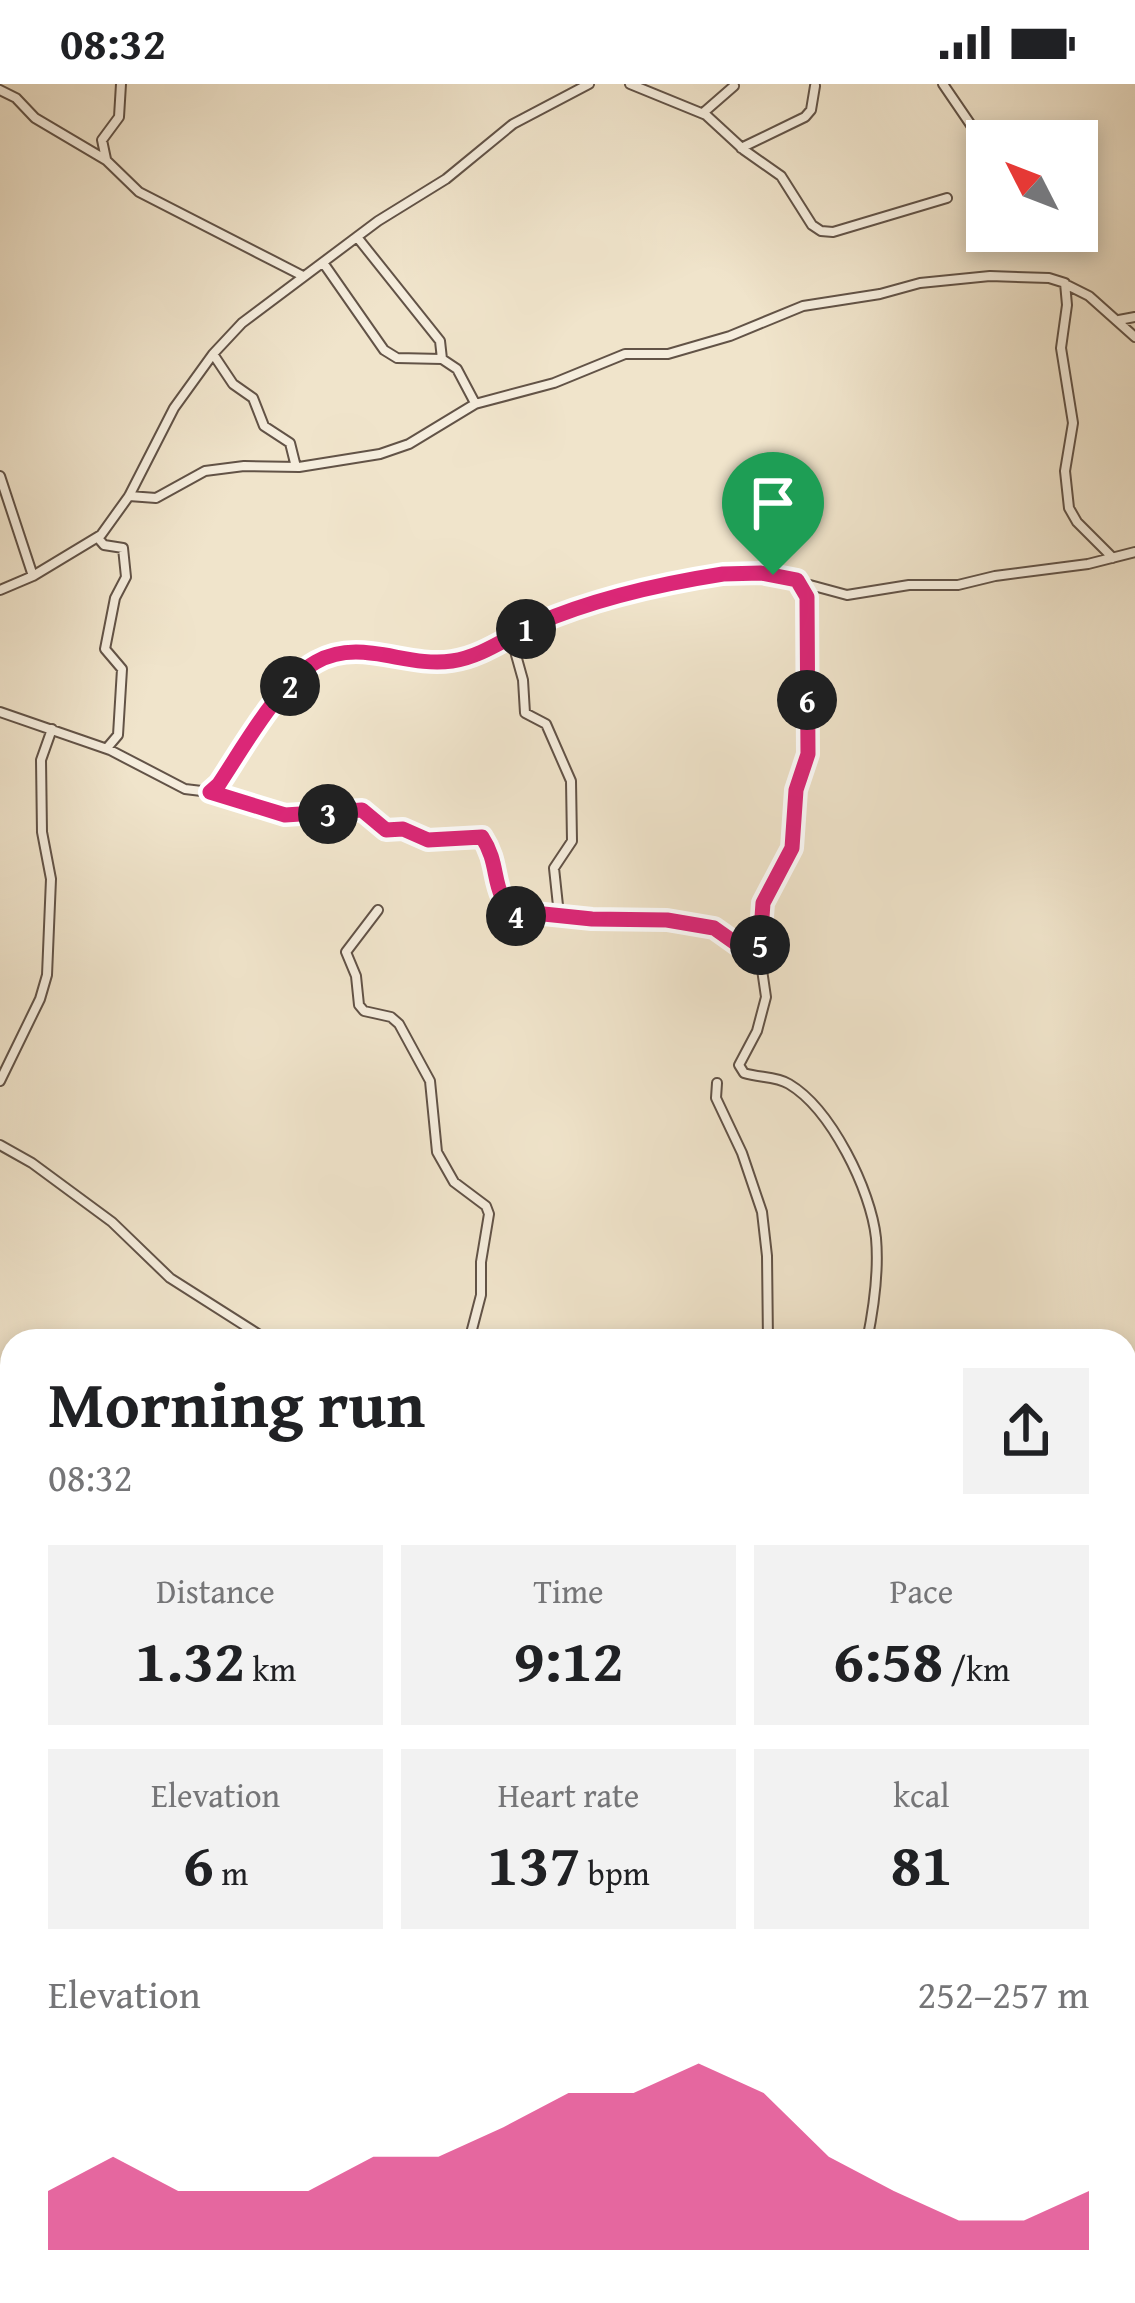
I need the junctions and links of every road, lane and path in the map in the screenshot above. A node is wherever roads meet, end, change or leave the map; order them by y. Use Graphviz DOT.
graph roads {
  1 [pos="121,84"];
  2 [pos="589,84"];
  3 [pos="630,84"];
  4 [pos="943,84"];
  5 [pos="734,86"];
  6 [pos="814,86"];
  7 [pos="0,90"];
  8 [pos="703,113"];
  9 [pos="968,120"];
  10 [pos="741,148"];
  11 [pos="106,160"];
  12 [pos="947,199"];
  13 [pos="357,237"];
  14 [pos="324,264"];
  15 [pos="304,277"];
  16 [pos="1065,283"];
  17 [pos="1135,317"];
  18 [pos="1117,320"];
  19 [pos="1135,337"];
  20 [pos="213,354"];
  21 [pos="442,359"];
  22 [pos="475,404"];
  23 [pos="296,467"];
  24 [pos="0,476"];
  25 [pos="129,496"];
  26 [pos="98,538"];
  27 [pos="1135,556"];
  28 [pos="1117,557"];
  29 [pos="33,576"];
  30 [pos="797,580"];
  31 [pos="0,590"];
  32 [pos="511,637"];
  33 [pos="0,712"];
  34 [pos="52,729"];
  35 [pos="106,749"];
  36 [pos="210,792"];
  37 [pos="378,910"];
  38 [pos="559,915"];
  39 [pos="760,945"];
  40 [pos="0,1049"];
  41 [pos="10,1058"];
  42 [pos="0,1081"];
  43 [pos="717,1083"];
  44 [pos="0,1145"];
  45 [pos="250,1329"];
  46 [pos="473,1329"];
  47 [pos="768,1329"];
  48 [pos="869,1329"];
  1 -- 11 [label="street"];
  2 -- 13 [label="street"];
  3 -- 8 [label="street"];
  4 -- 9 [label="street"];
  5 -- 8 [label="street"];
  6 -- 10 [label="street"];
  7 -- 11 [label="street"];
  8 -- 10 [label="street"];
  10 -- 12 [label="street"];
  11 -- 15 [label="street"];
  13 -- 14 [label="street"];
  13 -- 21 [label="street"];
  14 -- 15 [label="street"];
  14 -- 21 [label="street"];
  15 -- 20 [label="street"];
  16 -- 18 [label="street"];
  16 -- 22 [label="street"];
  16 -- 28 [label="street"];
  17 -- 18 [label="street"];
  18 -- 19 [label="street"];
  20 -- 23 [label="street"];
  20 -- 25 [label="street"];
  21 -- 22 [label="street"];
  22 -- 23 [label="street"];
  23 -- 25 [label="street"];
  24 -- 29 [label="street"];
  25 -- 26 [label="street"];
  26 -- 29 [label="street"];
  26 -- 35 [label="street"];
  27 -- 28 [label="street"];
  28 -- 30 [label="street"];
  29 -- 31 [label="street"];
  30 -- 32 [label="street"];
  30 -- 39 [label="street"];
  32 -- 36 [label="street"];
  32 -- 38 [label="street"];
  33 -- 34 [label="street"];
  34 -- 35 [label="street"];
  34 -- 41 [label="street"];
  35 -- 36 [label="street"];
  36 -- 38 [label="street"];
  37 -- 46 [label="street"];
  38 -- 39 [label="street"];
  39 -- 48 [label="street"];
  40 -- 41 [label="street"];
  41 -- 42 [label="street"];
  43 -- 47 [label="street"];
  44 -- 45 [label="street"];
}
